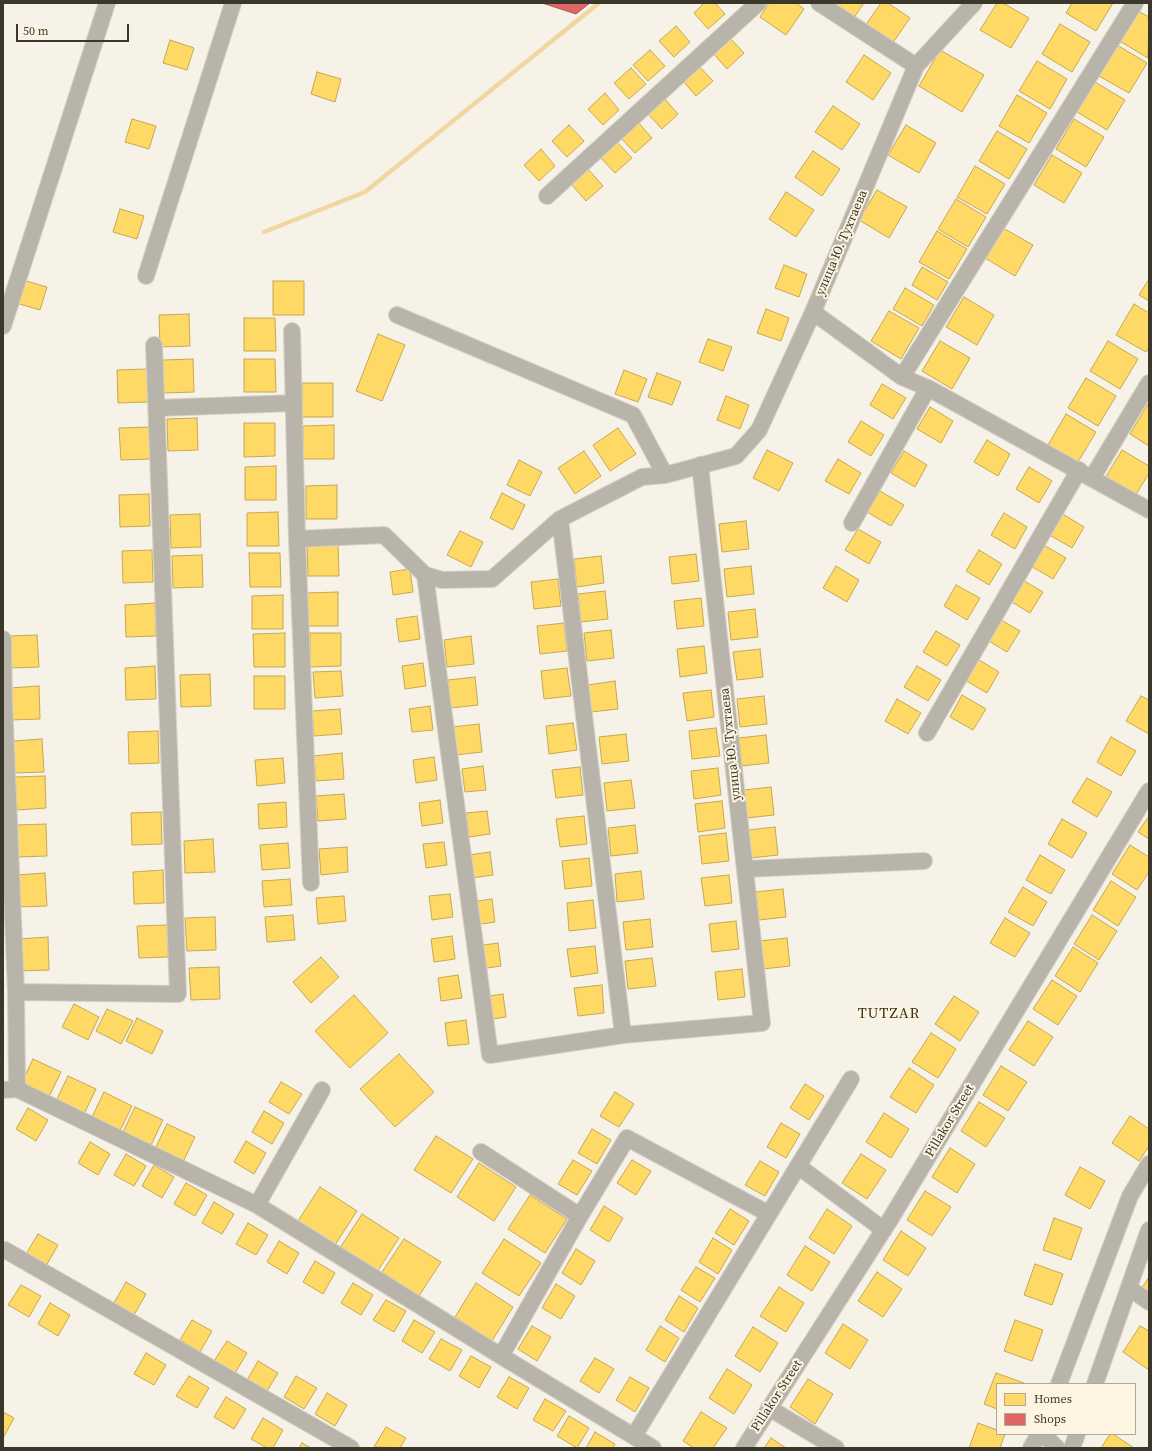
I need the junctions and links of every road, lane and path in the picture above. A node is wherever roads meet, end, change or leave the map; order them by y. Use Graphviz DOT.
graph roads {
  1 [pos="107,3"];
  2 [pos="233,3"];
  3 [pos="758,3"];
  4 [pos="819,3"];
  5 [pos="974,3"];
  6 [pos="1135,3"];
  7 [pos="916,66"];
  8 [pos="547,196"];
  9 [pos="146,276"];
  10 [pos="813,312"];
  11 [pos="397,315"];
  12 [pos="3,326"];
  13 [pos="292,330"];
  14 [pos="154,345"];
  15 [pos="902,376"];
  16 [pos="1149,383"];
  17 [pos="928,388"];
  18 [pos="294,403"];
  19 [pos="157,408"];
  20 [pos="700,465"];
  21 [pos="1085,474"];
  22 [pos="665,475"];
  23 [pos="1149,510"];
  24 [pos="560,519"];
  25 [pos="852,523"];
  26 [pos="298,539"];
  27 [pos="425,575"];
  28 [pos="3,638"];
  29 [pos="4,701"];
  30 [pos="927,733"];
  31 [pos="1149,791"];
  32 [pos="924,861"];
  33 [pos="744,869"];
  34 [pos="311,883"];
  35 [pos="16,992"];
  36 [pos="623,1035"];
  37 [pos="851,1079"];
  38 [pos="10,1089"];
  39 [pos="322,1090"];
  40 [pos="481,1152"];
  41 [pos="1149,1164"];
  42 [pos="798,1166"];
  43 [pos="257,1204"];
  44 [pos="769,1214"];
  45 [pos="580,1216"];
  46 [pos="884,1230"];
  47 [pos="1149,1230"];
  48 [pos="5,1250"];
  49 [pos="1129,1288"];
  50 [pos="1149,1302"];
  51 [pos="501,1356"];
  52 [pos="1059,1383"];
  53 [pos="1095,1383"];
  54 [pos="769,1408"];
  55 [pos="1038,1435"];
  56 [pos="1044,1435"];
  57 [pos="1077,1435"];
  58 [pos="634,1436"];
  59 [pos="351,1448"];
  60 [pos="653,1448"];
  61 [pos="744,1448"];
  62 [pos="836,1448"];
  63 [pos="1031,1448"];
  64 [pos="1057,1448"];
  65 [pos="1072,1448"];
  1 -- 12 [label="street"];
  2 -- 9 [label="street"];
  3 -- 8 [label="street"];
  4 -- 7 [label="street"];
  5 -- 7 [label="street, улица Ю. Тухтаева"];
  6 -- 15 [label="street"];
  7 -- 10 [label="street, улица Ю. Тухтаева"];
  10 -- 15 [label="street"];
  10 -- 20 [label="street, улица Ю. Тухтаева"];
  11 -- 22 [label="street"];
  13 -- 18 [label="street"];
  14 -- 19 [label="street"];
  15 -- 17 [label="street"];
  16 -- 21 [label="street"];
  17 -- 21 [label="street"];
  17 -- 25 [label="street"];
  18 -- 19 [label="street"];
  18 -- 26 [label="street"];
  19 -- 35 [label="street"];
  20 -- 22 [label="street, улица Ю. Тухтаева"];
  20 -- 33 [label="street, улица Ю. Тухтаева"];
  21 -- 23 [label="street"];
  21 -- 30 [label="street"];
  22 -- 24 [label="street, улица Ю. Тухтаева"];
  24 -- 27 [label="street, улица Ю. Тухтаева"];
  24 -- 36 [label="street"];
  26 -- 27 [label="street, улица Ю. Тухтаева"];
  26 -- 34 [label="street"];
  27 -- 36 [label="street"];
  28 -- 29 [label="street"];
  29 -- 35 [label="street"];
  31 -- 46 [label="street, Pillakor Street"];
  32 -- 33 [label="street"];
  33 -- 36 [label="street, улица Ю. Тухтаева"];
  35 -- 38 [label="street"];
  37 -- 42 [label="street"];
  38 -- 43 [label="street"];
  39 -- 43 [label="street"];
  40 -- 45 [label="street"];
  41 -- 52 [label="street"];
  42 -- 44 [label="street"];
  42 -- 46 [label="street"];
  43 -- 51 [label="street"];
  44 -- 45 [label="street"];
  44 -- 58 [label="street"];
  45 -- 51 [label="street"];
  46 -- 54 [label="street, Pillakor Street"];
  47 -- 49 [label="street"];
  48 -- 59 [label="street"];
  49 -- 50 [label="street"];
  49 -- 53 [label="street"];
  51 -- 58 [label="street"];
  54 -- 61 [label="street, Pillakor Street"];
  54 -- 62 [label="street"];
  55 -- 63 [label="street"];
  56 -- 64 [label="street"];
  57 -- 65 [label="street"];
  58 -- 60 [label="street"];
}
